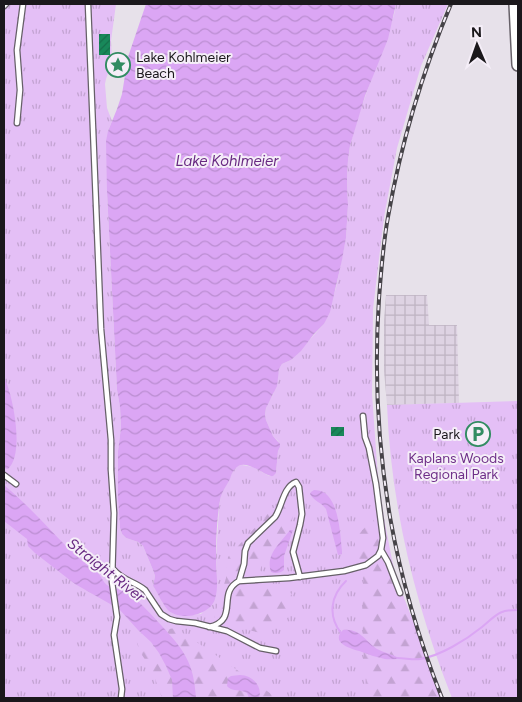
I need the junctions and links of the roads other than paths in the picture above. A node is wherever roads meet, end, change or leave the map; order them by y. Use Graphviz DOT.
graph roads {
  1 [pos="23,4"];
  2 [pos="88,4"];
  3 [pos="516,4"];
  4 [pos="518,66"];
  5 [pos="17,123"];
  6 [pos="363,416"];
  7 [pos="6,477"];
  8 [pos="16,484"];
  9 [pos="381,550"];
  10 [pos="112,569"];
  11 [pos="300,577"];
  12 [pos="239,581"];
  13 [pos="400,593"];
  14 [pos="209,627"];
  15 [pos="276,651"];
  16 [pos="121,698"];
  1 -- 5 [label="lane"];
  2 -- 10 [label="lane"];
  3 -- 4 [label="street"];
  6 -- 9 [label="lane"];
  7 -- 8 [label="lane"];
  9 -- 11 [label="lane"];
  9 -- 13 [label="lane"];
  10 -- 14 [label="lane"];
  10 -- 16 [label="lane"];
  11 -- 12 [label="lane"];
  11 -- 12 [label="lane"];
  12 -- 14 [label="lane"];
  14 -- 15 [label="lane"];
}
